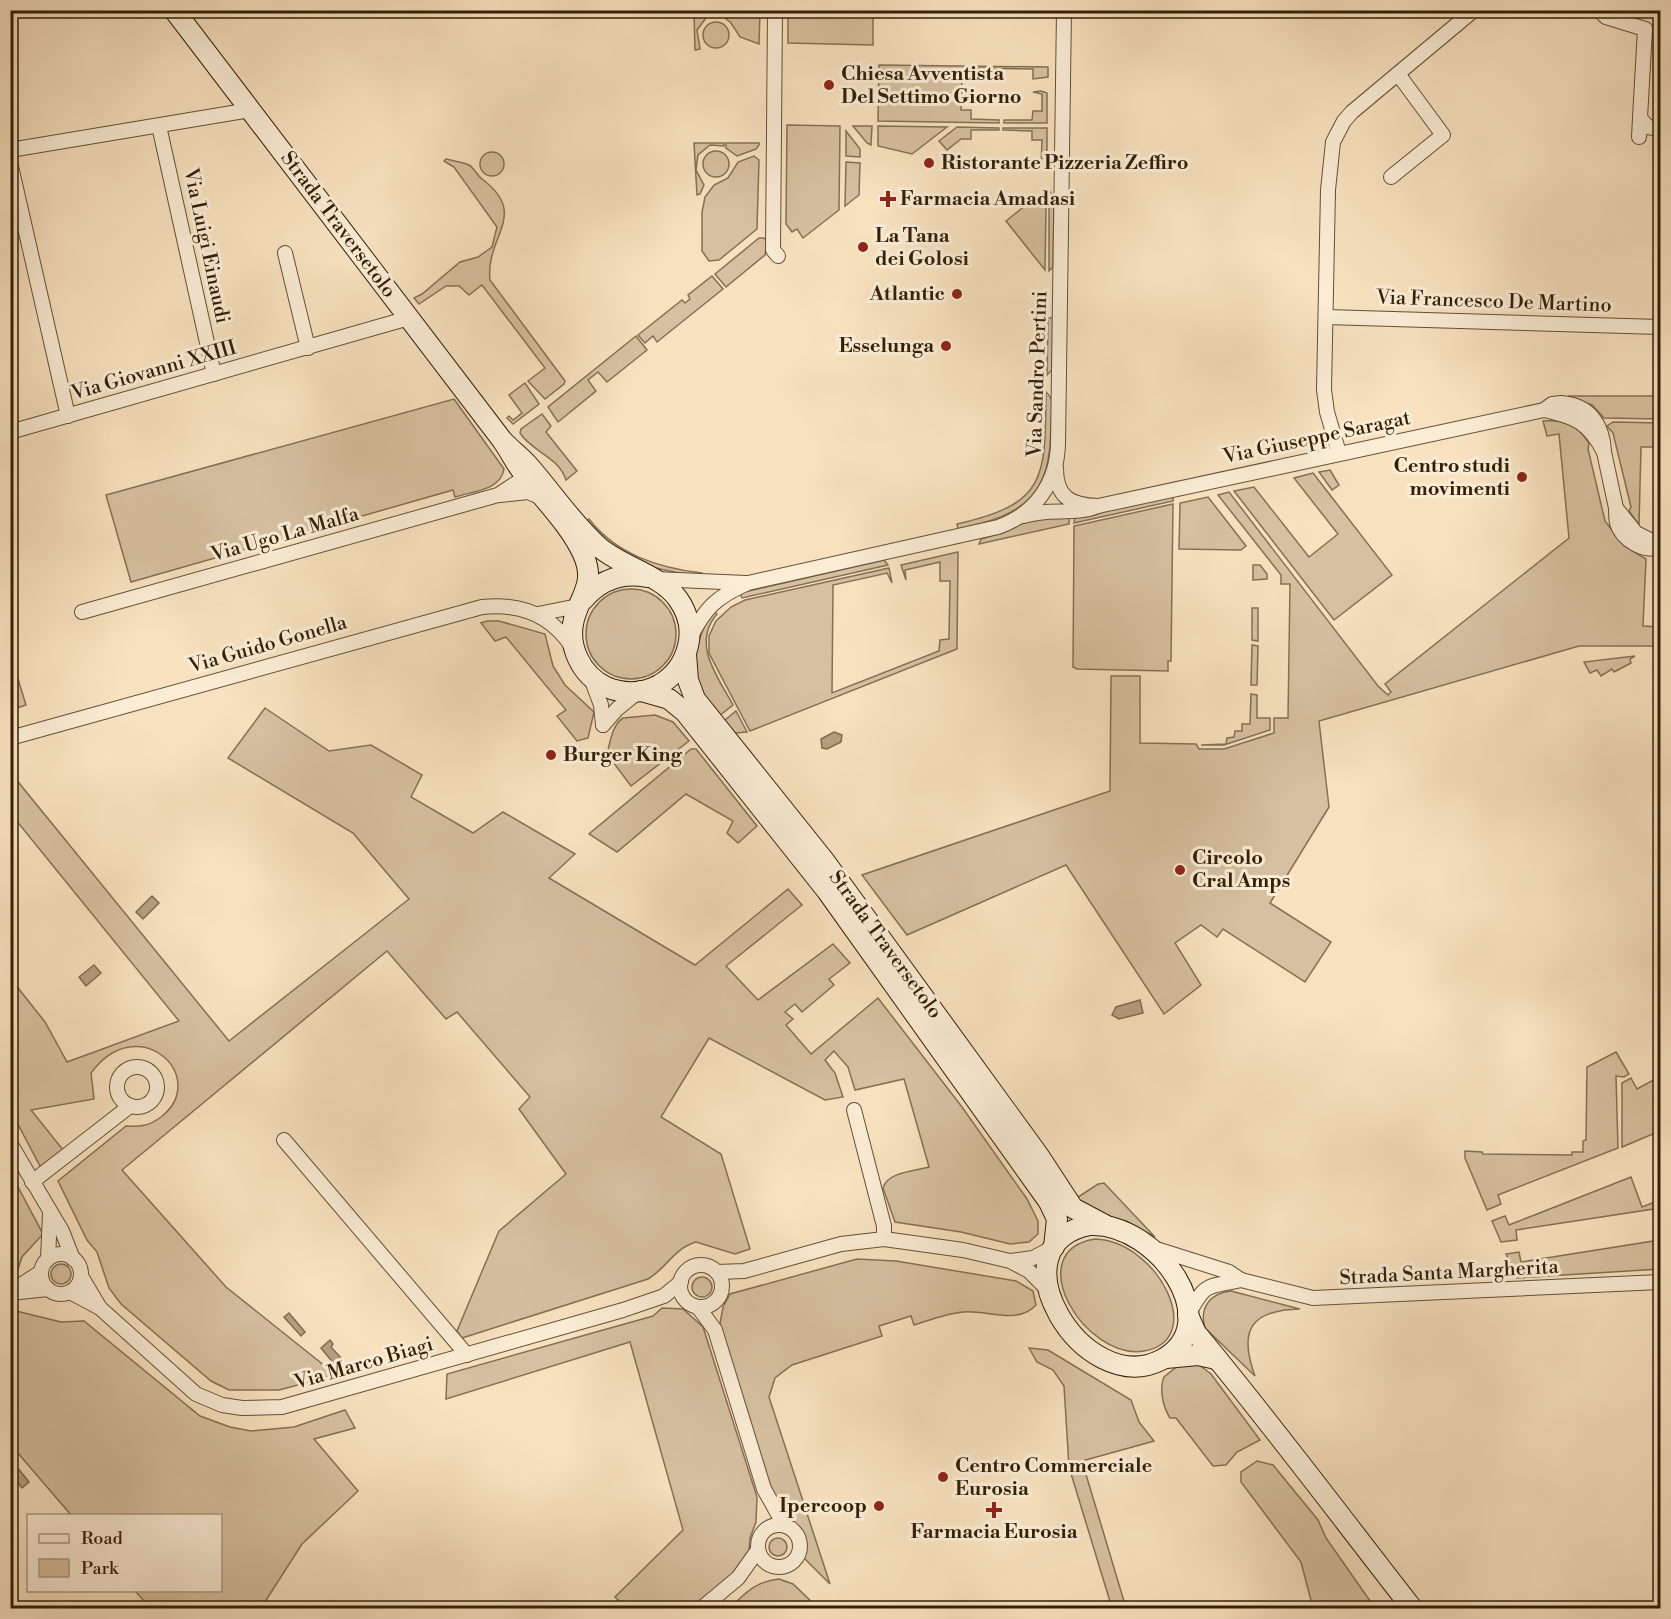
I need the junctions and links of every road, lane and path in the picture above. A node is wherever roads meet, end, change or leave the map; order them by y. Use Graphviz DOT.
graph roads {
  1 [pos="174,10"];
  2 [pos="775,10"];
  3 [pos="1064,10"];
  4 [pos="1474,10"];
  5 [pos="1599,10"];
  6 [pos="1398,74"];
  7 [pos="250,110"];
  8 [pos="1640,118"];
  9 [pos="159,126"];
  10 [pos="1660,129"];
  11 [pos="1639,137"];
  12 [pos="10,150"];
  13 [pos="10,162"];
  14 [pos="1391,177"];
  15 [pos="285,253"];
  16 [pos="778,256"];
  17 [pos="1326,317"];
  18 [pos="409,318"];
  19 [pos="1660,327"];
  20 [pos="308,348"];
  21 [pos="214,374"];
  22 [pos="68,416"];
  23 [pos="10,432"];
  24 [pos="1339,453"];
  25 [pos="1056,463"];
  26 [pos="531,485"];
  27 [pos="1043,494"];
  28 [pos="1064,495"];
  29 [pos="1098,506"];
  30 [pos="1054,510"];
  31 [pos="1014,520"];
  32 [pos="1660,546"];
  33 [pos="650,579"];
  34 [pos="748,583"];
  35 [pos="583,600"];
  36 [pos="82,612"];
  37 [pos="538,614"];
  38 [pos="688,647"];
  39 [pos="574,650"];
  40 [pos="588,673"];
  41 [pos="641,691"];
  42 [pos="10,738"];
  43 [pos="130,1106"];
  44 [pos="854,1110"];
  45 [pos="284,1140"];
  46 [pos="10,1143"];
  47 [pos="32,1182"];
  48 [pos="50,1214"];
  49 [pos="1105,1225"];
  50 [pos="884,1239"];
  51 [pos="1054,1247"];
  52 [pos="1154,1248"];
  53 [pos="48,1259"];
  54 [pos="74,1259"];
  55 [pos="1010,1261"];
  56 [pos="744,1271"];
  57 [pos="41,1272"];
  58 [pos="717,1272"];
  59 [pos="81,1276"];
  60 [pos="1241,1280"];
  61 [pos="681,1282"];
  62 [pos="1660,1282"];
  63 [pos="48,1289"];
  64 [pos="1048,1290"];
  65 [pos="721,1291"];
  66 [pos="10,1292"];
  67 [pos="70,1292"];
  68 [pos="664,1296"];
  69 [pos="683,1298"];
  70 [pos="698,1307"];
  71 [pos="100,1308"];
  72 [pos="1188,1315"];
  73 [pos="715,1330"];
  74 [pos="467,1355"];
  75 [pos="1166,1358"];
  76 [pos="1216,1359"];
  77 [pos="1302,1462"];
  78 [pos="764,1490"];
  79 [pos="784,1525"];
  80 [pos="762,1532"];
  81 [pos="758,1550"];
  82 [pos="773,1567"];
  83 [pos="738,1578"];
  84 [pos="702,1608"];
  85 [pos="1412,1608"];
  86 [pos="1424,1608"];
  1 -- 7 [label="main road, Strada Traversetolo"];
  2 -- 16 [label="street"];
  3 -- 25 [label="street, Via Sandro Pertini"];
  4 -- 6 [label="street"];
  5 -- 8 [label="street"];
  6 -- 14 [label="street"];
  6 -- 17 [label="street"];
  7 -- 9 [label="street"];
  7 -- 18 [label="main road, Strada Traversetolo"];
  8 -- 10 [label="street"];
  8 -- 11 [label="street"];
  9 -- 12 [label="street"];
  9 -- 21 [label="street, Via Luigi Einaudi"];
  13 -- 22 [label="street"];
  15 -- 20 [label="street"];
  17 -- 19 [label="street, Via Francesco De Martino"];
  17 -- 24 [label="street"];
  18 -- 20 [label="street, Via Giovanni XXIII"];
  18 -- 26 [label="main road, Strada Traversetolo"];
  20 -- 21 [label="street, Via Giovanni XXIII"];
  21 -- 22 [label="street, Via Giovanni XXIII"];
  22 -- 23 [label="street, Via Giovanni XXIII"];
  24 -- 29 [label="street, Via Giuseppe Saragat"];
  24 -- 32 [label="street, Via Giuseppe Saragat"];
  25 -- 27 [label="street, Via Sandro Pertini"];
  25 -- 28 [label="street"];
  26 -- 33 [label="main road, Strada Traversetolo"];
  26 -- 35 [label="main road, Strada Traversetolo"];
  26 -- 36 [label="street, Via Ugo La Malfa"];
  27 -- 28 [label="street, Via Giuseppe Saragat"];
  27 -- 30 [label="street"];
  27 -- 31 [label="street, Via Sandro Pertini"];
  28 -- 29 [label="street, Via Giuseppe Saragat"];
  29 -- 30 [label="street, Via Giuseppe Saragat"];
  30 -- 31 [label="street, Via Giuseppe Saragat"];
  31 -- 34 [label="street, Via Sandro Pertini"];
  33 -- 34 [label="street, Via Sandro Pertini"];
  33 -- 35 [label="main road, Strada Traversetolo"];
  33 -- 38 [label="main road, Strada Traversetolo"];
  34 -- 38 [label="street, Via Sandro Pertini"];
  35 -- 37 [label="street, Via Guido Gonella"];
  35 -- 39 [label="main road, Strada Traversetolo"];
  37 -- 39 [label="street, Via Guido Gonella"];
  37 -- 42 [label="street, Via Guido Gonella"];
  38 -- 41 [label="main road, Strada Traversetolo"];
  38 -- 49 [label="main road, Strada Traversetolo"];
  39 -- 40 [label="main road, Strada Traversetolo"];
  40 -- 41 [label="main road, Strada Traversetolo"];
  40 -- 41 [label="street"];
  41 -- 51 [label="main road, Strada Traversetolo"];
  43 -- 47 [label="street"];
  44 -- 50 [label="street"];
  45 -- 74 [label="street"];
  46 -- 47 [label="street"];
  47 -- 48 [label="street"];
  48 -- 53 [label="street"];
  48 -- 54 [label="street"];
  49 -- 51 [label="main road, Strada Traversetolo"];
  49 -- 52 [label="main road, Strada Traversetolo"];
  50 -- 55 [label="street"];
  50 -- 56 [label="street"];
  51 -- 55 [label="street"];
  51 -- 64 [label="main road, Strada Traversetolo"];
  52 -- 60 [label="street, Strada Santa Margherita"];
  52 -- 72 [label="main road, Strada Traversetolo"];
  53 -- 54 [label="street"];
  53 -- 57 [label="street"];
  54 -- 59 [label="street"];
  55 -- 64 [label="street"];
  56 -- 58 [label="street"];
  56 -- 65 [label="street"];
  57 -- 63 [label="street"];
  57 -- 66 [label="street"];
  58 -- 61 [label="street"];
  58 -- 65 [label="street"];
  59 -- 67 [label="street"];
  59 -- 71 [label="street, Via Marco Biagi"];
  60 -- 62 [label="street, Strada Santa Margherita"];
  60 -- 72 [label="street, Strada Santa Margherita"];
  61 -- 68 [label="street, Via Marco Biagi"];
  61 -- 69 [label="street"];
  63 -- 66 [label="street"];
  63 -- 67 [label="street"];
  64 -- 75 [label="main road, Strada Traversetolo"];
  65 -- 70 [label="street"];
  65 -- 73 [label="street"];
  67 -- 71 [label="street, Via Marco Biagi"];
  68 -- 69 [label="street, Via Marco Biagi"];
  68 -- 74 [label="street, Via Marco Biagi"];
  69 -- 70 [label="street"];
  70 -- 73 [label="street"];
  71 -- 74 [label="street, Via Marco Biagi"];
  72 -- 75 [label="main road"];
  72 -- 76 [label="main road, Strada Traversetolo"];
  73 -- 78 [label="street"];
  75 -- 76 [label="main road, Strada Traversetolo"];
  76 -- 77 [label="main road, Strada Traversetolo"];
  77 -- 85 [label="main road, Strada Traversetolo"];
  77 -- 86 [label="main road, Strada Traversetolo"];
  78 -- 79 [label="street"];
  78 -- 80 [label="street"];
  79 -- 80 [label="street"];
  79 -- 82 [label="street"];
  80 -- 81 [label="street"];
  81 -- 82 [label="street"];
  81 -- 83 [label="street"];
  82 -- 83 [label="street"];
  83 -- 84 [label="street"];
}
